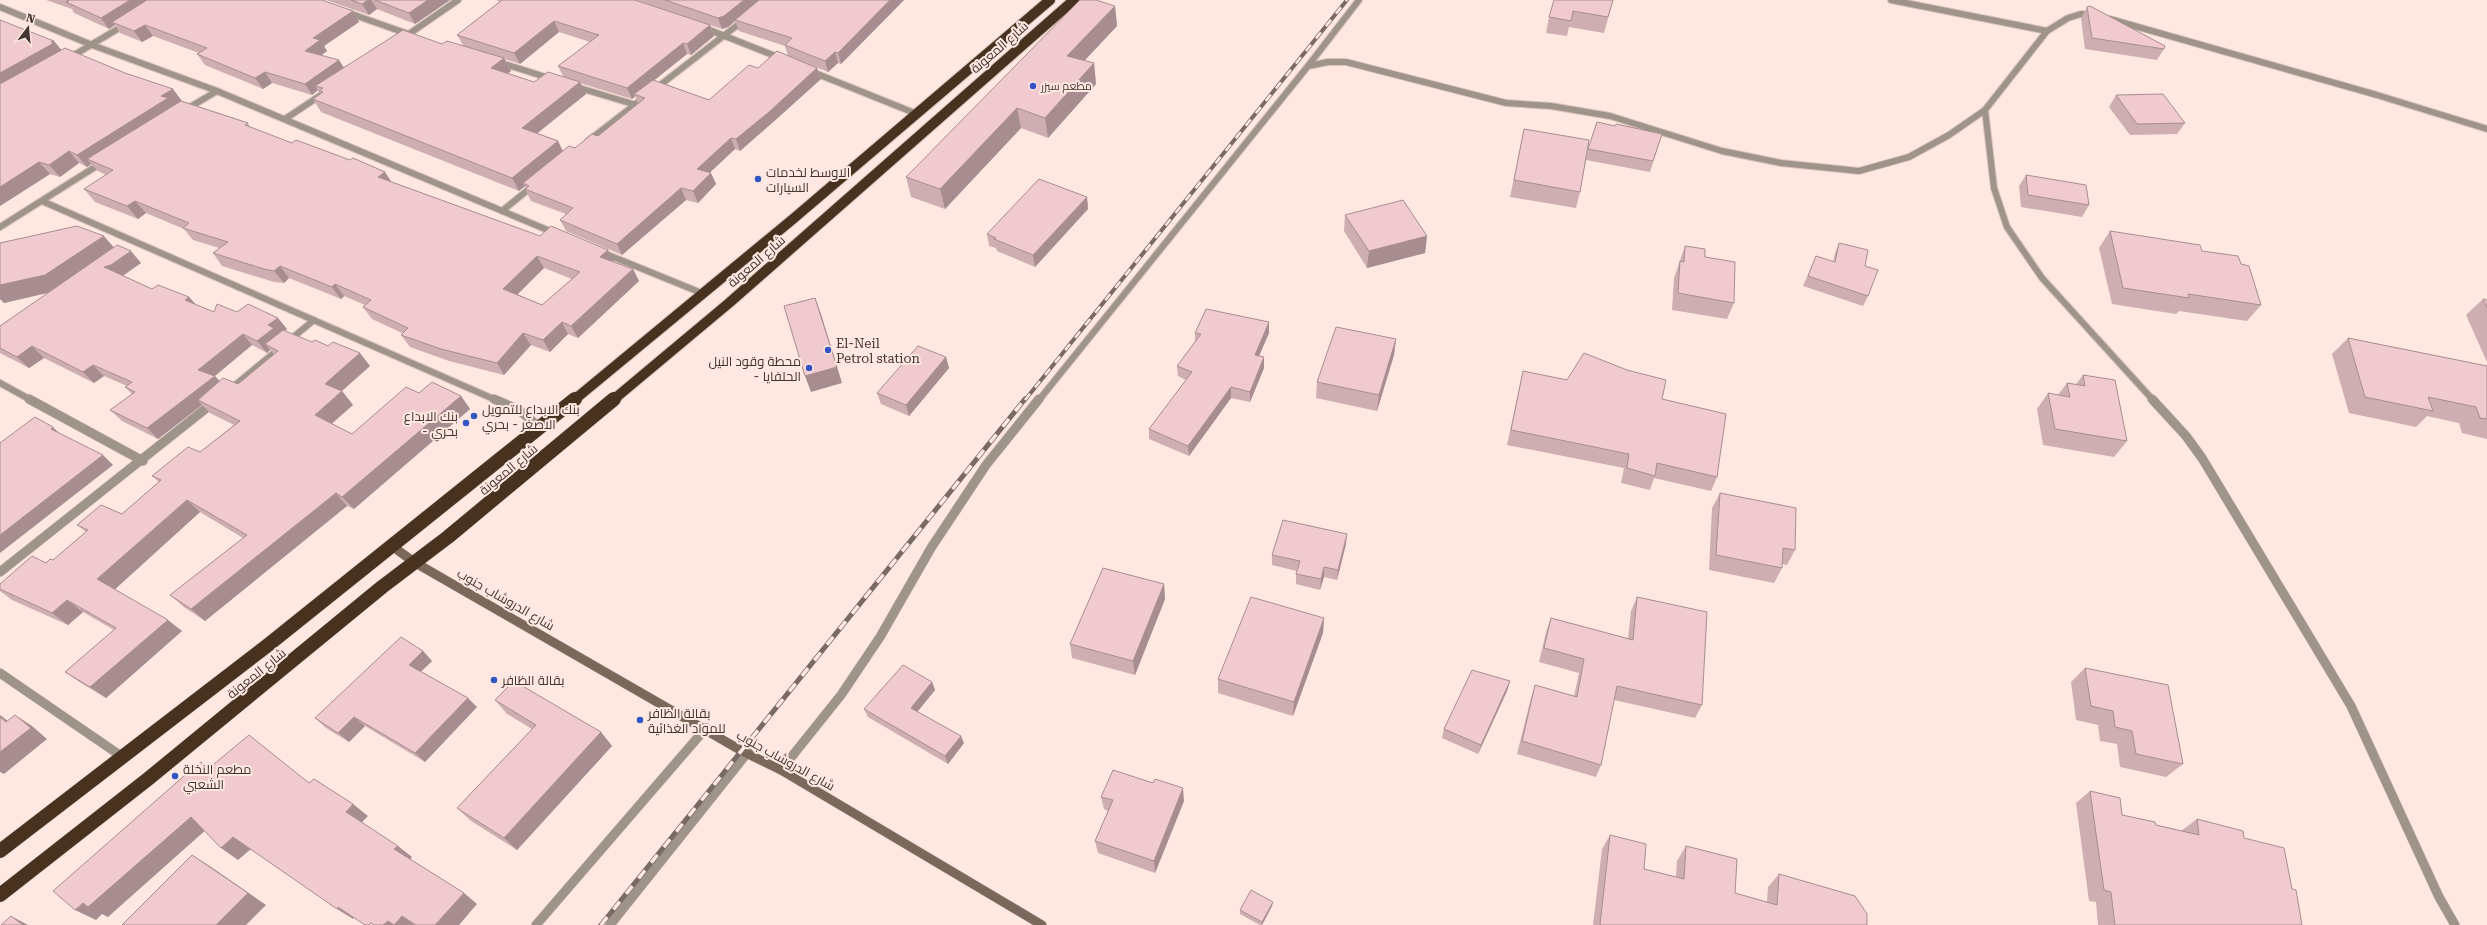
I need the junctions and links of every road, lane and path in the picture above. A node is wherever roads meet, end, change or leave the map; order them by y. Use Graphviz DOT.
graph roads {
  1 [pos="458,0"];
  2 [pos="1050,0"];
  3 [pos="1074,0"];
  4 [pos="1359,0"];
  5 [pos="1891,0"];
  6 [pos="0,8"];
  7 [pos="342,11"];
  8 [pos="750,15"];
  9 [pos="131,20"];
  10 [pos="696,25"];
  11 [pos="2047,31"];
  12 [pos="408,34"];
  13 [pos="726,35"];
  14 [pos="416,37"];
  15 [pos="402,39"];
  16 [pos="92,45"];
  17 [pos="491,60"];
  18 [pos="59,63"];
  19 [pos="792,63"];
  20 [pos="1308,66"];
  21 [pos="806,69"];
  22 [pos="558,81"];
  23 [pos="566,83"];
  24 [pos="217,91"];
  25 [pos="324,92"];
  26 [pos="633,104"];
  27 [pos="1985,110"];
  28 [pos="917,114"];
  29 [pos="176,116"];
  30 [pos="286,119"];
  31 [pos="2487,129"];
  32 [pos="579,148"];
  33 [pos="109,158"];
  34 [pos="538,182"];
  35 [pos="42,201"];
  36 [pos="502,211"];
  37 [pos="0,227"];
  38 [pos="567,238"];
  39 [pos="596,249"];
  40 [pos="704,294"];
  41 [pos="314,320"];
  42 [pos="0,383"];
  43 [pos="539,427"];
  44 [pos="143,461"];
  45 [pos="392,546"];
  46 [pos="414,562"];
  47 [pos="0,572"];
  48 [pos="0,673"];
  49 [pos="706,728"];
  50 [pos="748,752"];
  51 [pos="124,758"];
  52 [pos="781,770"];
  53 [pos="0,851"];
  54 [pos="0,895"];
  55 [pos="536,925"];
  56 [pos="610,925"];
  57 [pos="1042,925"];
  58 [pos="2455,925"];
  1 -- 12 [label="street"];
  2 -- 28 [label="highway, شارع المعونة"];
  3 -- 46 [label="highway, شارع المعونة"];
  4 -- 20 [label="street"];
  5 -- 11 [label="street"];
  6 -- 16 [label="street"];
  7 -- 12 [label="street"];
  8 -- 13 [label="street"];
  9 -- 16 [label="street"];
  10 -- 13 [label="street"];
  11 -- 27 [label="street"];
  11 -- 31 [label="street"];
  12 -- 14 [label="street"];
  12 -- 15 [label="street"];
  13 -- 19 [label="street"];
  13 -- 26 [label="street"];
  16 -- 18 [label="street"];
  16 -- 24 [label="street"];
  17 -- 22 [label="street"];
  20 -- 27 [label="street"];
  20 -- 52 [label="street"];
  21 -- 28 [label="street"];
  23 -- 26 [label="street"];
  24 -- 29 [label="street"];
  24 -- 30 [label="street"];
  25 -- 30 [label="street"];
  26 -- 32 [label="street"];
  27 -- 58 [label="street"];
  28 -- 40 [label="highway, شارع المعونة"];
  30 -- 36 [label="street"];
  33 -- 35 [label="street"];
  34 -- 36 [label="street"];
  35 -- 37 [label="street"];
  35 -- 41 [label="street"];
  36 -- 38 [label="street"];
  39 -- 40 [label="street"];
  40 -- 43 [label="highway, شارع المعونة"];
  41 -- 43 [label="street"];
  41 -- 44 [label="street"];
  42 -- 44 [label="street"];
  43 -- 45 [label="highway, شارع المعونة"];
  44 -- 47 [label="street"];
  45 -- 46 [label="street, شارع الدروشاب جنوب"];
  45 -- 51 [label="highway, شارع المعونة"];
  46 -- 49 [label="street, شارع الدروشاب جنوب"];
  46 -- 54 [label="highway, شارع المعونة"];
  48 -- 51 [label="street"];
  49 -- 50 [label="street, شارع الدروشاب جنوب"];
  49 -- 55 [label="street"];
  50 -- 52 [label="street, شارع الدروشاب جنوب"];
  50 -- 56 [label="street"];
  51 -- 53 [label="highway, شارع المعونة"];
  52 -- 57 [label="street, شارع الدروشاب جنوب"];
}
